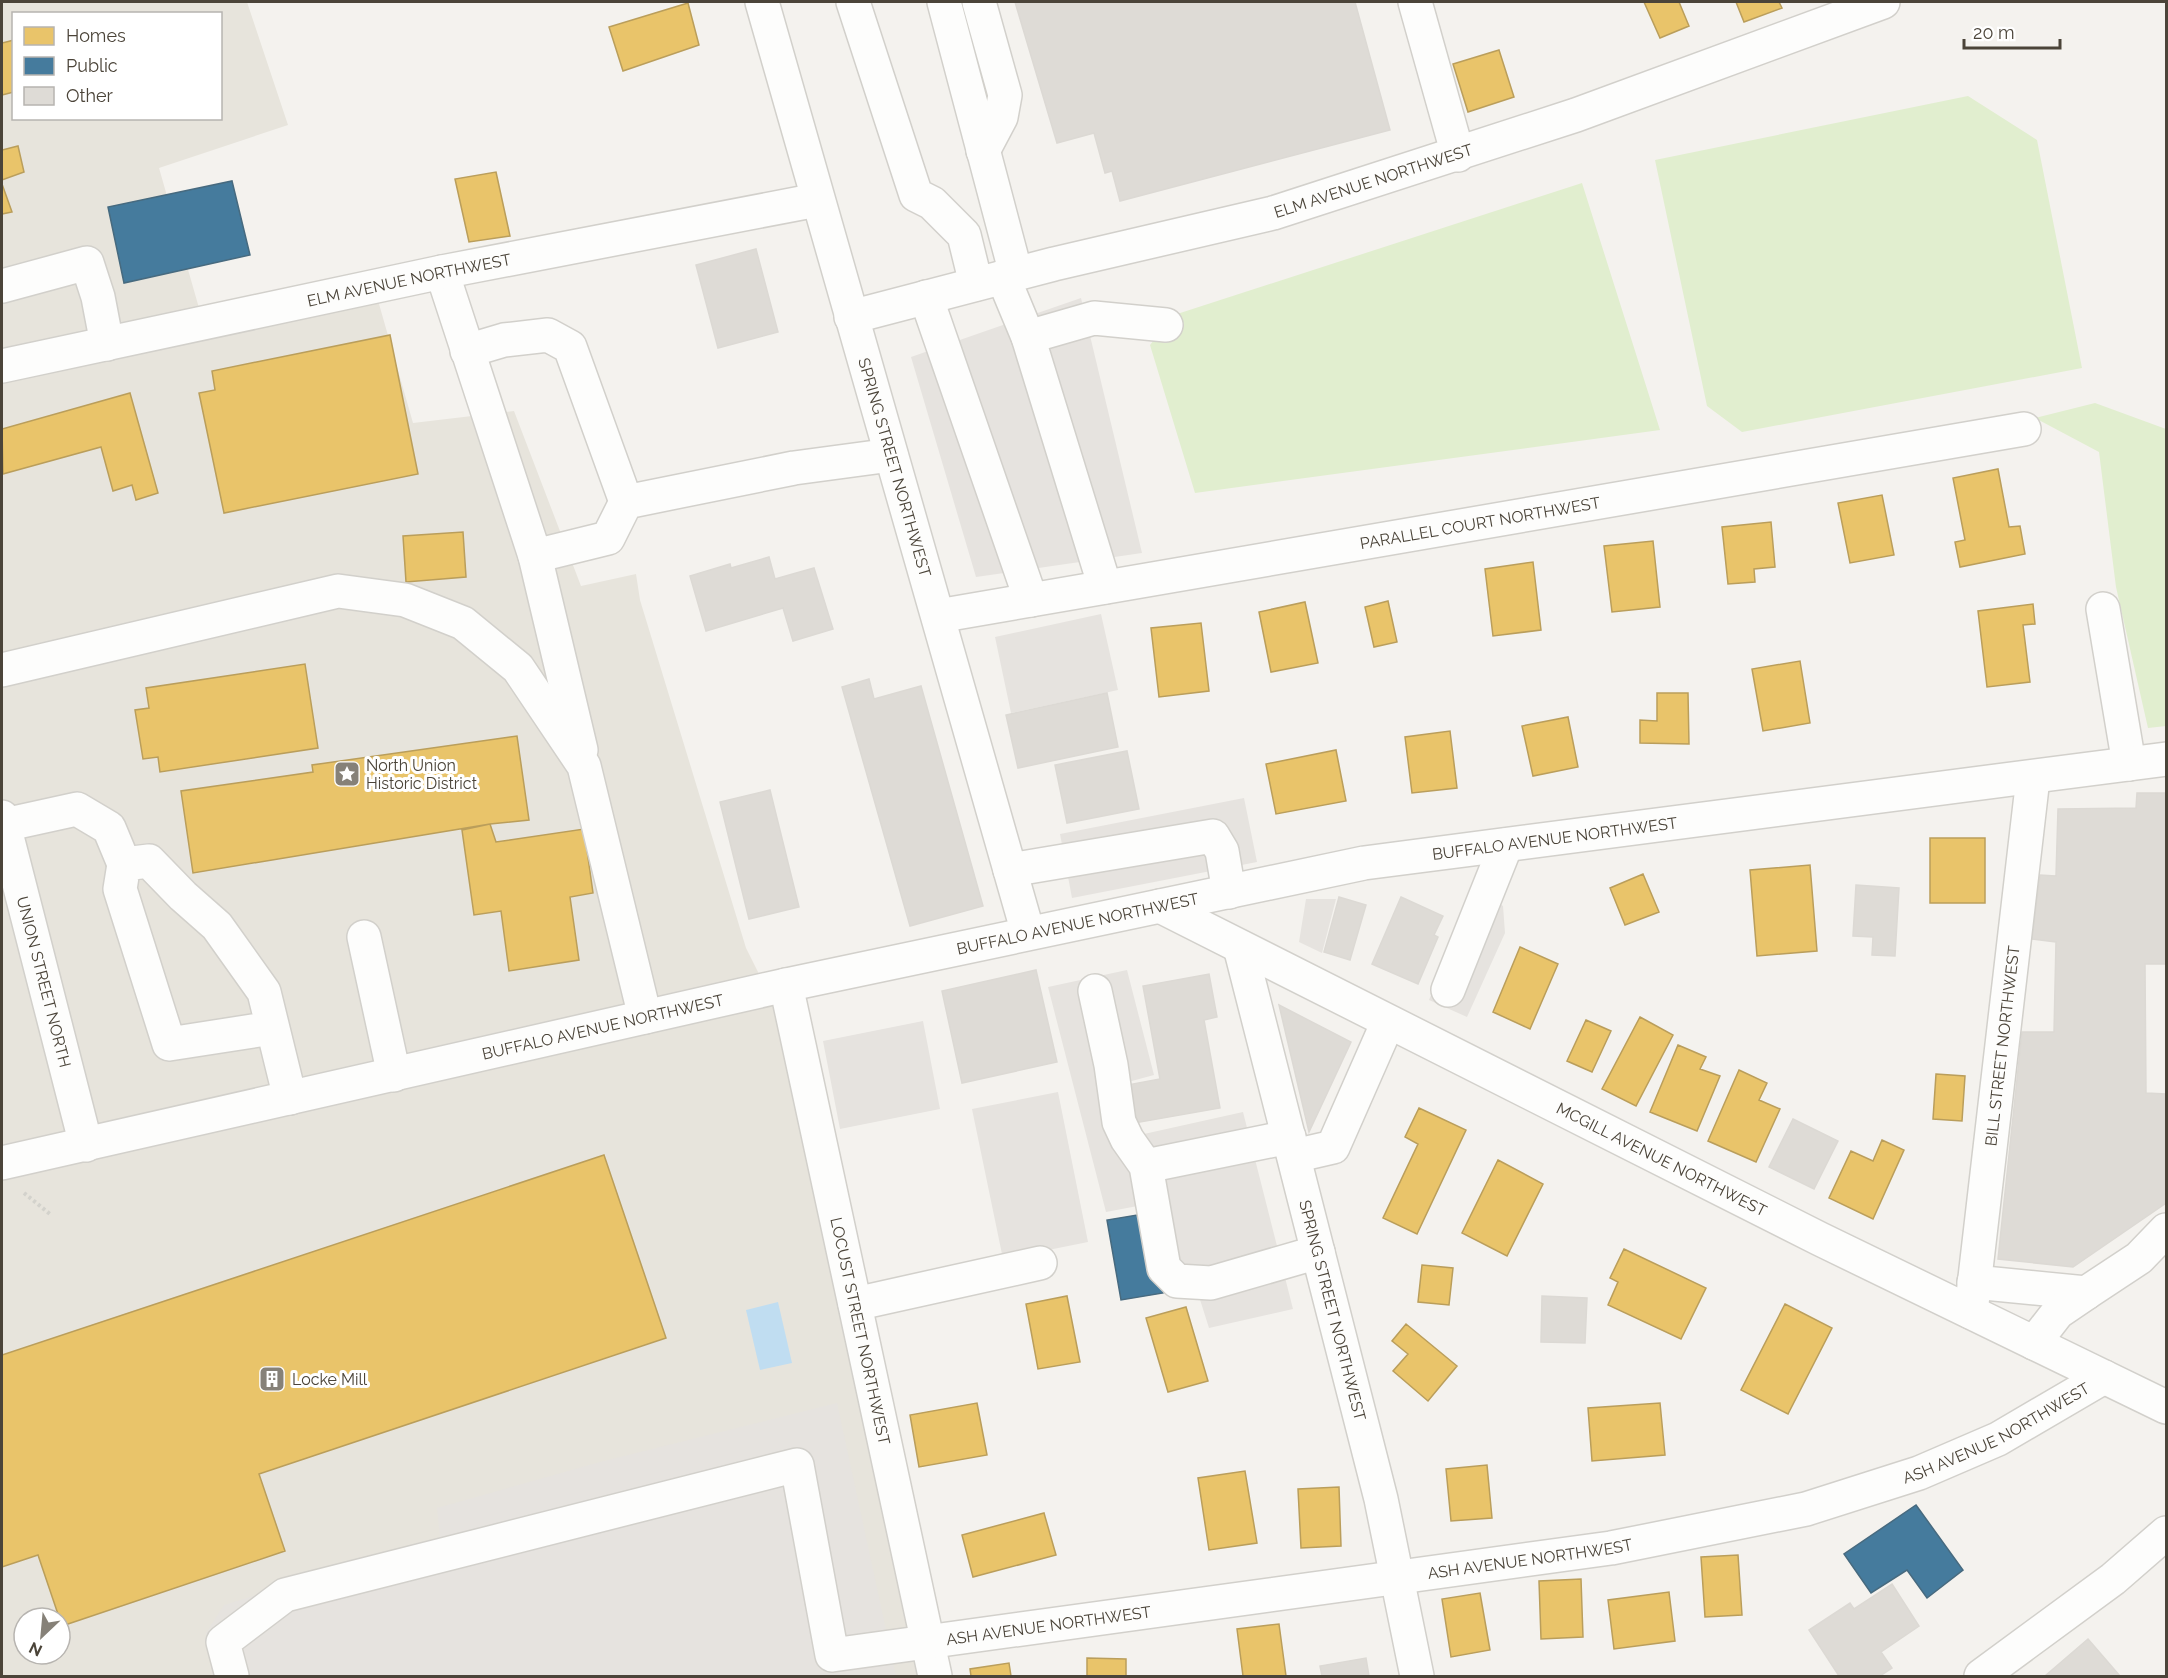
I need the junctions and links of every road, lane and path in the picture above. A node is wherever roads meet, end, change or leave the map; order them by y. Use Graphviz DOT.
graph roads {
  1 [pos="762,2"];
  2 [pos="853,2"];
  3 [pos="944,2"];
  4 [pos="979,2"];
  5 [pos="1415,2"];
  6 [pos="1883,2"];
  7 [pos="983,151"];
  8 [pos="1458,155"];
  9 [pos="817,200"];
  10 [pos="442,272"];
  11 [pos="998,278"];
  12 [pos="2,286"];
  13 [pos="926,297"];
  14 [pos="851,317"];
  15 [pos="1166,325"];
  16 [pos="1028,337"];
  17 [pos="107,344"];
  18 [pos="468,351"];
  19 [pos="2,366"];
  20 [pos="2024,429"];
  21 [pos="891,455"];
  22 [pos="626,502"];
  23 [pos="535,556"];
  24 [pos="1105,587"];
  25 [pos="1031,600"];
  26 [pos="2103,609"];
  27 [pos="938,616"];
  28 [pos="2,670"];
  29 [pos="2166,759"];
  30 [pos="2129,764"];
  31 [pos="584,766"];
  32 [pos="2033,778"];
  33 [pos="2,821"];
  34 [pos="1506,845"];
  35 [pos="124,864"];
  36 [pos="1010,870"];
  37 [pos="1229,892"];
  38 [pos="1160,906"];
  39 [pos="1028,933"];
  40 [pos="364,937"];
  41 [pos="1240,947"];
  42 [pos="786,985"];
  43 [pos="1448,990"];
  44 [pos="1095,991"];
  45 [pos="645,1017"];
  46 [pos="1388,1022"];
  47 [pos="272,1028"];
  48 [pos="394,1075"];
  49 [pos="290,1098"];
  50 [pos="86,1145"];
  51 [pos="1291,1146"];
  52 [pos="2,1163"];
  53 [pos="1146,1166"];
  54 [pos="24,1193"];
  55 [pos="50,1214"];
  56 [pos="2166,1230"];
  57 [pos="1318,1252"];
  58 [pos="1040,1263"];
  59 [pos="2086,1293"];
  60 [pos="1972,1297"];
  61 [pos="855,1304"];
  62 [pos="2034,1343"];
  63 [pos="2104,1377"];
  64 [pos="2166,1407"];
  65 [pos="2166,1533"];
  66 [pos="1395,1578"];
  67 [pos="927,1641"];
  68 [pos="851,1664"];
  69 [pos="232,1677"];
  70 [pos="935,1677"];
  71 [pos="1418,1677"];
  72 [pos="1981,1677"];
  1 -- 9 [label="street, SPRING STREET NORTHWEST"];
  2 -- 11 [label="street"];
  3 -- 7 [label="street"];
  4 -- 7 [label="street"];
  5 -- 8 [label="street"];
  6 -- 8 [label="street, ELM AVENUE NORTHWEST"];
  7 -- 11 [label="street"];
  8 -- 11 [label="street, ELM AVENUE NORTHWEST"];
  9 -- 10 [label="street, ELM AVENUE NORTHWEST"];
  9 -- 14 [label="street, SPRING STREET NORTHWEST"];
  10 -- 17 [label="street, ELM AVENUE NORTHWEST"];
  10 -- 18 [label="street"];
  11 -- 13 [label="street, ELM AVENUE NORTHWEST"];
  11 -- 16 [label="street"];
  12 -- 17 [label="street"];
  13 -- 14 [label="street, ELM AVENUE NORTHWEST"];
  13 -- 25 [label="street"];
  14 -- 21 [label="street, SPRING STREET NORTHWEST"];
  15 -- 16 [label="street"];
  16 -- 24 [label="street"];
  17 -- 19 [label="street, ELM AVENUE NORTHWEST"];
  18 -- 22 [label="street"];
  18 -- 23 [label="street"];
  20 -- 24 [label="street, PARALLEL COURT NORTHWEST"];
  21 -- 22 [label="street"];
  21 -- 27 [label="street, SPRING STREET NORTHWEST"];
  22 -- 23 [label="street"];
  23 -- 31 [label="street"];
  24 -- 25 [label="street, PARALLEL COURT NORTHWEST"];
  25 -- 27 [label="street, PARALLEL COURT NORTHWEST"];
  26 -- 30 [label="street"];
  27 -- 36 [label="street, SPRING STREET NORTHWEST"];
  28 -- 31 [label="street"];
  29 -- 30 [label="street, BUFFALO AVENUE NORTHWEST"];
  30 -- 32 [label="street, BUFFALO AVENUE NORTHWEST"];
  31 -- 45 [label="street"];
  32 -- 34 [label="street, BUFFALO AVENUE NORTHWEST"];
  32 -- 60 [label="street, BILL STREET NORTHWEST"];
  33 -- 35 [label="street"];
  33 -- 50 [label="street, UNION STREET NORTH"];
  34 -- 37 [label="street, BUFFALO AVENUE NORTHWEST"];
  34 -- 43 [label="street"];
  35 -- 47 [label="street"];
  35 -- 47 [label="street"];
  36 -- 37 [label="street"];
  36 -- 39 [label="street, SPRING STREET NORTHWEST"];
  37 -- 38 [label="street, BUFFALO AVENUE NORTHWEST"];
  38 -- 39 [label="street, BUFFALO AVENUE NORTHWEST"];
  38 -- 41 [label="street, MCGILL AVENUE NORTHWEST"];
  39 -- 42 [label="street, BUFFALO AVENUE NORTHWEST"];
  40 -- 48 [label="street"];
  41 -- 46 [label="street, MCGILL AVENUE NORTHWEST"];
  41 -- 51 [label="street, SPRING STREET NORTHWEST"];
  42 -- 45 [label="street, BUFFALO AVENUE NORTHWEST"];
  42 -- 61 [label="street, LOCUST STREET NORTHWEST"];
  44 -- 53 [label="street"];
  45 -- 48 [label="street, BUFFALO AVENUE NORTHWEST"];
  46 -- 51 [label="street"];
  46 -- 60 [label="street, MCGILL AVENUE NORTHWEST"];
  47 -- 49 [label="street"];
  48 -- 49 [label="street, BUFFALO AVENUE NORTHWEST"];
  49 -- 50 [label="street, BUFFALO AVENUE NORTHWEST"];
  50 -- 52 [label="street, BUFFALO AVENUE NORTHWEST"];
  51 -- 53 [label="street"];
  51 -- 57 [label="street, SPRING STREET NORTHWEST"];
  53 -- 57 [label="street"];
  54 -- 55 [label="path"];
  56 -- 59 [label="street"];
  57 -- 66 [label="street, SPRING STREET NORTHWEST"];
  58 -- 61 [label="street"];
  59 -- 60 [label="street"];
  59 -- 62 [label="street"];
  60 -- 62 [label="street, MCGILL AVENUE NORTHWEST"];
  61 -- 67 [label="street, LOCUST STREET NORTHWEST"];
  62 -- 63 [label="street, MCGILL AVENUE NORTHWEST"];
  63 -- 64 [label="street, MCGILL AVENUE NORTHWEST"];
  63 -- 66 [label="street, ASH AVENUE NORTHWEST"];
  65 -- 72 [label="street"];
  66 -- 67 [label="street, ASH AVENUE NORTHWEST"];
  66 -- 71 [label="street, SPRING STREET NORTHWEST"];
  67 -- 68 [label="street, ASH AVENUE NORTHWEST"];
  67 -- 70 [label="street, LOCUST STREET NORTHWEST"];
  68 -- 69 [label="street"];
}
